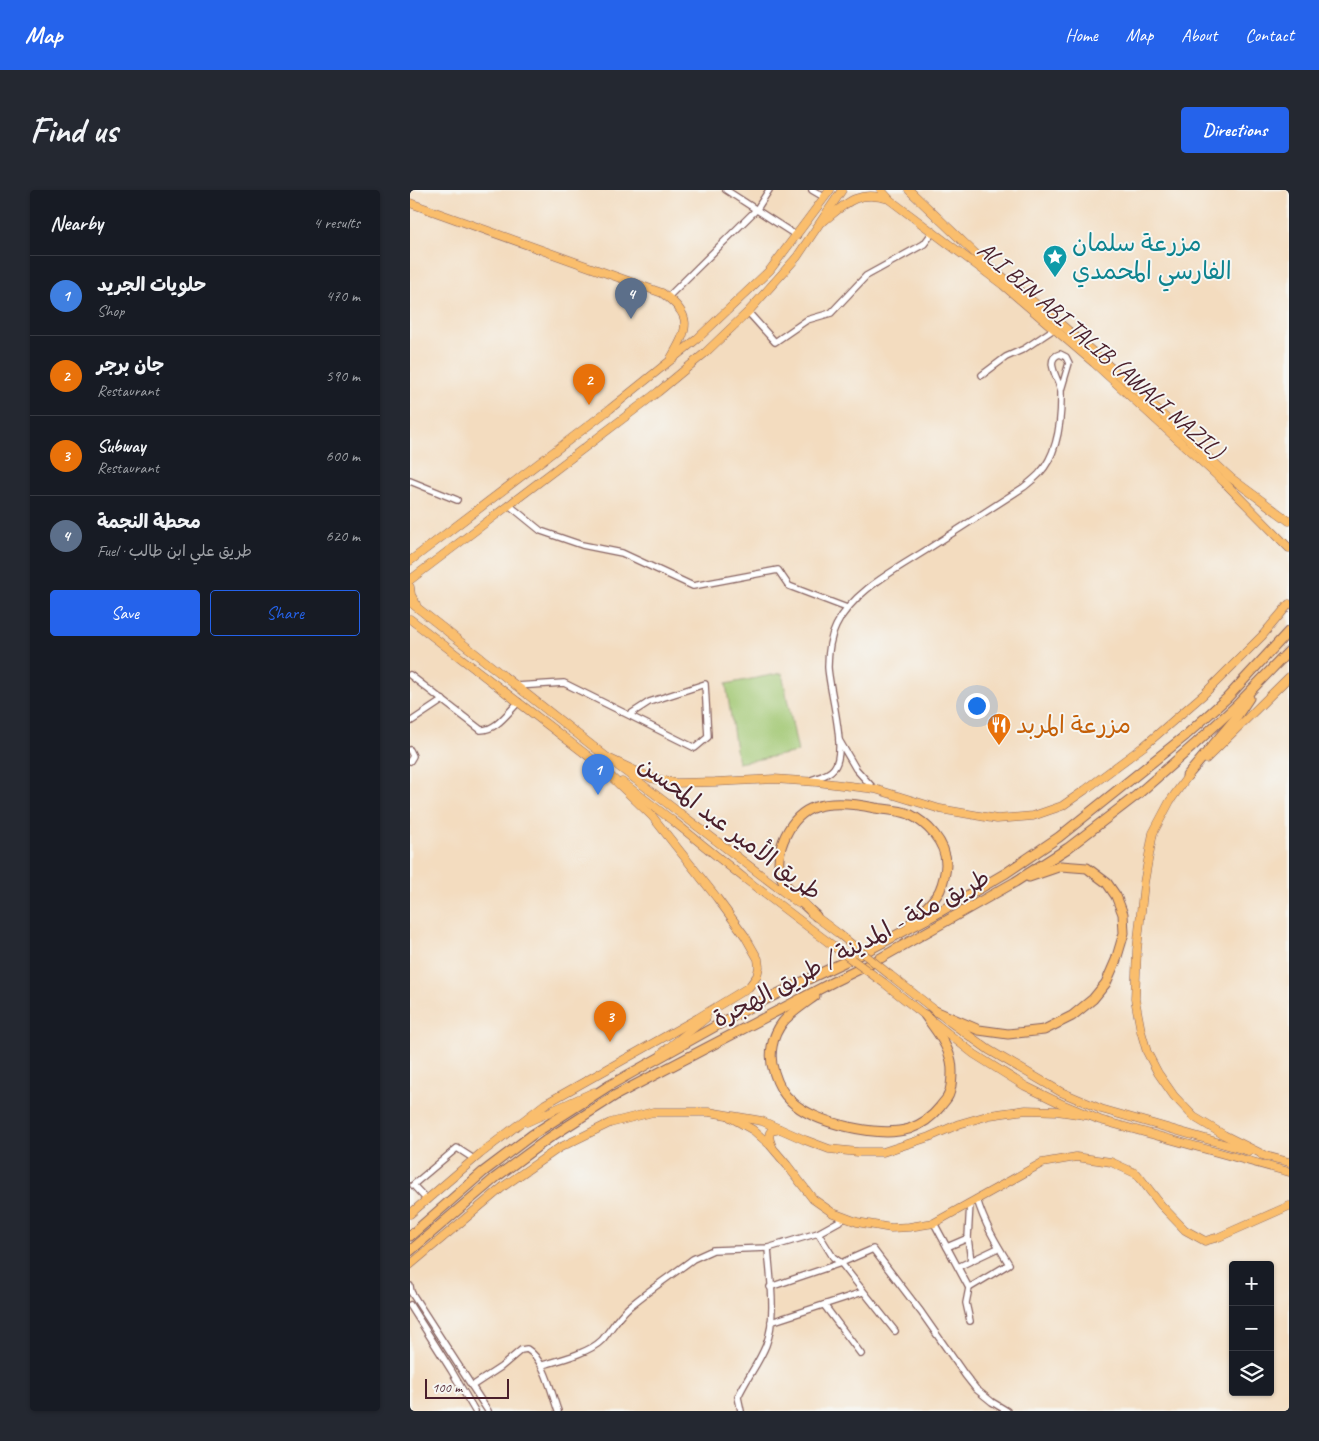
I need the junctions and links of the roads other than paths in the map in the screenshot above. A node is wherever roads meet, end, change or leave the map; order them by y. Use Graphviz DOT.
graph roads {
  1 [pos="726,190"];
  2 [pos="769,190"];
  3 [pos="812,190"];
  4 [pos="830,190"];
  5 [pos="842,190"];
  6 [pos="881,190"];
  7 [pos="909,190"];
  8 [pos="824,197"];
  9 [pos="890,200"];
  10 [pos="410,203"];
  11 [pos="757,209"];
  12 [pos="821,223"];
  13 [pos="933,232"];
  14 [pos="797,236"];
  15 [pos="668,298"];
  16 [pos="748,312"];
  17 [pos="1054,329"];
  18 [pos="668,364"];
  19 [pos="982,375"];
  20 [pos="1061,390"];
  21 [pos="410,481"];
  22 [pos="457,500"];
  23 [pos="510,505"];
  24 [pos="1289,521"];
  25 [pos="1289,548"];
  26 [pos="410,560"];
  27 [pos="410,581"];
  28 [pos="410,587"];
  29 [pos="410,602"];
  30 [pos="1289,604"];
  31 [pos="418,608"];
  32 [pos="847,608"];
  33 [pos="410,619"];
  34 [pos="1289,632"];
  35 [pos="1289,651"];
  36 [pos="410,676"];
  37 [pos="1289,677"];
  38 [pos="1262,679"];
  39 [pos="516,686"];
  40 [pos="443,700"];
  41 [pos="518,702"];
  42 [pos="628,715"];
  43 [pos="410,722"];
  44 [pos="840,740"];
  45 [pos="410,750"];
  46 [pos="606,757"];
  47 [pos="410,761"];
  48 [pos="601,767"];
  49 [pos="1187,776"];
  50 [pos="809,781"];
  51 [pos="875,789"];
  52 [pos="1015,882"];
  53 [pos="816,916"];
  54 [pos="900,933"];
  55 [pos="833,982"];
  56 [pos="729,999"];
  57 [pos="936,1011"];
  58 [pos="925,1015"];
  59 [pos="650,1062"];
  60 [pos="610,1085"];
  61 [pos="726,1115"];
  62 [pos="1091,1116"];
  63 [pos="514,1127"];
  64 [pos="781,1129"];
  65 [pos="772,1148"];
  66 [pos="1266,1156"];
  67 [pos="474,1159"];
  68 [pos="1289,1162"];
  69 [pos="1289,1172"];
  70 [pos="427,1200"];
  71 [pos="973,1201"];
  72 [pos="1289,1206"];
  73 [pos="410,1214"];
  74 [pos="845,1218"];
  75 [pos="934,1223"];
  76 [pos="818,1233"];
  77 [pos="410,1236"];
  78 [pos="968,1238"];
  79 [pos="947,1247"];
  80 [pos="768,1248"];
  81 [pos="998,1248"];
  82 [pos="410,1251"];
  83 [pos="971,1261"];
  84 [pos="841,1263"];
  85 [pos="411,1264"];
  86 [pos="958,1267"];
  87 [pos="410,1271"];
  88 [pos="410,1286"];
  89 [pos="770,1287"];
  90 [pos="969,1288"];
  91 [pos="863,1292"];
  92 [pos="410,1305"];
  93 [pos="824,1305"];
  94 [pos="970,1321"];
  95 [pos="771,1322"];
  96 [pos="896,1331"];
  97 [pos="861,1354"];
  98 [pos="459,1365"];
  99 [pos="542,1365"];
  100 [pos="451,1370"];
  101 [pos="472,1386"];
  102 [pos="475,1411"];
  103 [pos="488,1411"];
  104 [pos="558,1411"];
  105 [pos="741,1411"];
  106 [pos="1007,1411"];
  1 -- 11 [label="street"];
  2 -- 11 [label="street"];
  3 -- 8 [label="street"];
  4 -- 8 [label="main road"];
  5 -- 12 [label="main road"];
  6 -- 9 [label="main road, ALI BIN ABI TALIB (AWALI NAZIL)"];
  7 -- 24 [label="main road, ALI BIN ABI TALIB (AWALI NAZIL)"];
  8 -- 14 [label="main road"];
  9 -- 12 [label="main road"];
  9 -- 13 [label="main road, ALI BIN ABI TALIB (AWALI NAZIL)"];
  10 -- 15 [label="main road"];
  11 -- 14 [label="street"];
  11 -- 15 [label="street"];
  12 -- 16 [label="main road"];
  13 -- 16 [label="street"];
  13 -- 17 [label="main road, ALI BIN ABI TALIB (AWALI NAZIL)"];
  14 -- 18 [label="main road"];
  15 -- 18 [label="main road"];
  16 -- 23 [label="main road"];
  17 -- 19 [label="street"];
  17 -- 25 [label="main road, ALI BIN ABI TALIB (AWALI NAZIL)"];
  18 -- 26 [label="main road"];
  20 -- 20 [label="street, ALI BIN ABI TALIB (AWALI NAZIL)"];
  20 -- 32 [label="street, ALI BIN ABI TALIB (AWALI NAZIL)"];
  21 -- 22 [label="street"];
  23 -- 27 [label="main road"];
  23 -- 32 [label="street"];
  28 -- 31 [label="main road"];
  29 -- 31 [label="main road, طريق الأمير عبد المحسن"];
  30 -- 51 [label="main road"];
  31 -- 39 [label="main road, طريق الأمير عبد المحسن"];
  32 -- 44 [label="street, ALI BIN ABI TALIB (AWALI NAZIL)"];
  33 -- 41 [label="main road, طريق الأمير عبد المحسن"];
  34 -- 54 [label="highway, طريق مكة - المدينة / طريق الهجرة"];
  35 -- 38 [label="highway, طريق مكة - المدينة / طريق الهجرة"];
  36 -- 40 [label="street"];
  37 -- 49 [label="main road"];
  38 -- 49 [label="highway"];
  38 -- 52 [label="highway, طريق مكة - المدينة / طريق الهجرة"];
  39 -- 42 [label="street"];
  39 -- 46 [label="main road, طريق الأمير عبد المحسن"];
  40 -- 41 [label="street"];
  40 -- 43 [label="street"];
  41 -- 48 [label="main road, طريق الأمير عبد المحسن"];
  42 -- 42 [label="street"];
  44 -- 50 [label="street"];
  44 -- 51 [label="street"];
  45 -- 47 [label="street"];
  46 -- 50 [label="main road"];
  46 -- 53 [label="main road, طريق الأمير عبد المحسن"];
  48 -- 56 [label="main road"];
  48 -- 58 [label="main road, طريق الأمير عبد المحسن, bridge"];
  49 -- 66 [label="main road"];
  50 -- 51 [label="main road"];
  52 -- 55 [label="highway, طريق مكة - المدينة / طريق الهجرة"];
  52 -- 57 [label="highway"];
  53 -- 54 [label="highway"];
  53 -- 57 [label="main road, طريق الأمير عبد المحسن, bridge"];
  54 -- 59 [label="highway, طريق مكة - المدينة / طريق الهجرة"];
  55 -- 58 [label="highway"];
  55 -- 82 [label="highway, طريق مكة - المدينة / طريق الهجرة"];
  56 -- 59 [label="main road"];
  56 -- 63 [label="main road"];
  57 -- 66 [label="main road, طريق الأمير عبد المحسن"];
  58 -- 62 [label="main road, طريق الأمير عبد المحسن"];
  59 -- 60 [label="highway, طريق مكة - المدينة / طريق الهجرة"];
  60 -- 63 [label="main road"];
  60 -- 77 [label="highway, طريق مكة - المدينة / طريق الهجرة"];
  61 -- 64 [label="main road"];
  61 -- 65 [label="main road"];
  61 -- 85 [label="main road"];
  62 -- 64 [label="main road"];
  62 -- 69 [label="main road"];
  63 -- 67 [label="main road"];
  64 -- 65 [label="main road"];
  65 -- 74 [label="main road"];
  66 -- 68 [label="main road"];
  67 -- 70 [label="main road"];
  67 -- 70 [label="street"];
  70 -- 73 [label="main road"];
  71 -- 72 [label="main road"];
  71 -- 75 [label="main road"];
  71 -- 78 [label="street"];
  71 -- 81 [label="street"];
  74 -- 75 [label="main road"];
  74 -- 76 [label="street"];
  75 -- 79 [label="street"];
  76 -- 80 [label="street"];
  76 -- 84 [label="street"];
  78 -- 79 [label="street"];
  78 -- 83 [label="street"];
  79 -- 86 [label="street"];
  80 -- 89 [label="street"];
  80 -- 99 [label="street"];
  81 -- 83 [label="street"];
  81 -- 90 [label="street"];
  83 -- 86 [label="street"];
  84 -- 89 [label="street"];
  84 -- 91 [label="street"];
  84 -- 106 [label="street"];
  85 -- 87 [label="street"];
  86 -- 90 [label="street"];
  88 -- 98 [label="street"];
  89 -- 95 [label="street"];
  90 -- 94 [label="street"];
  91 -- 93 [label="street"];
  91 -- 96 [label="street"];
  92 -- 100 [label="street"];
  93 -- 95 [label="street"];
  93 -- 97 [label="street"];
  95 -- 105 [label="street"];
  98 -- 100 [label="street"];
  98 -- 101 [label="street"];
  99 -- 101 [label="street"];
  99 -- 104 [label="street"];
  100 -- 102 [label="street"];
  101 -- 103 [label="street"];
}
